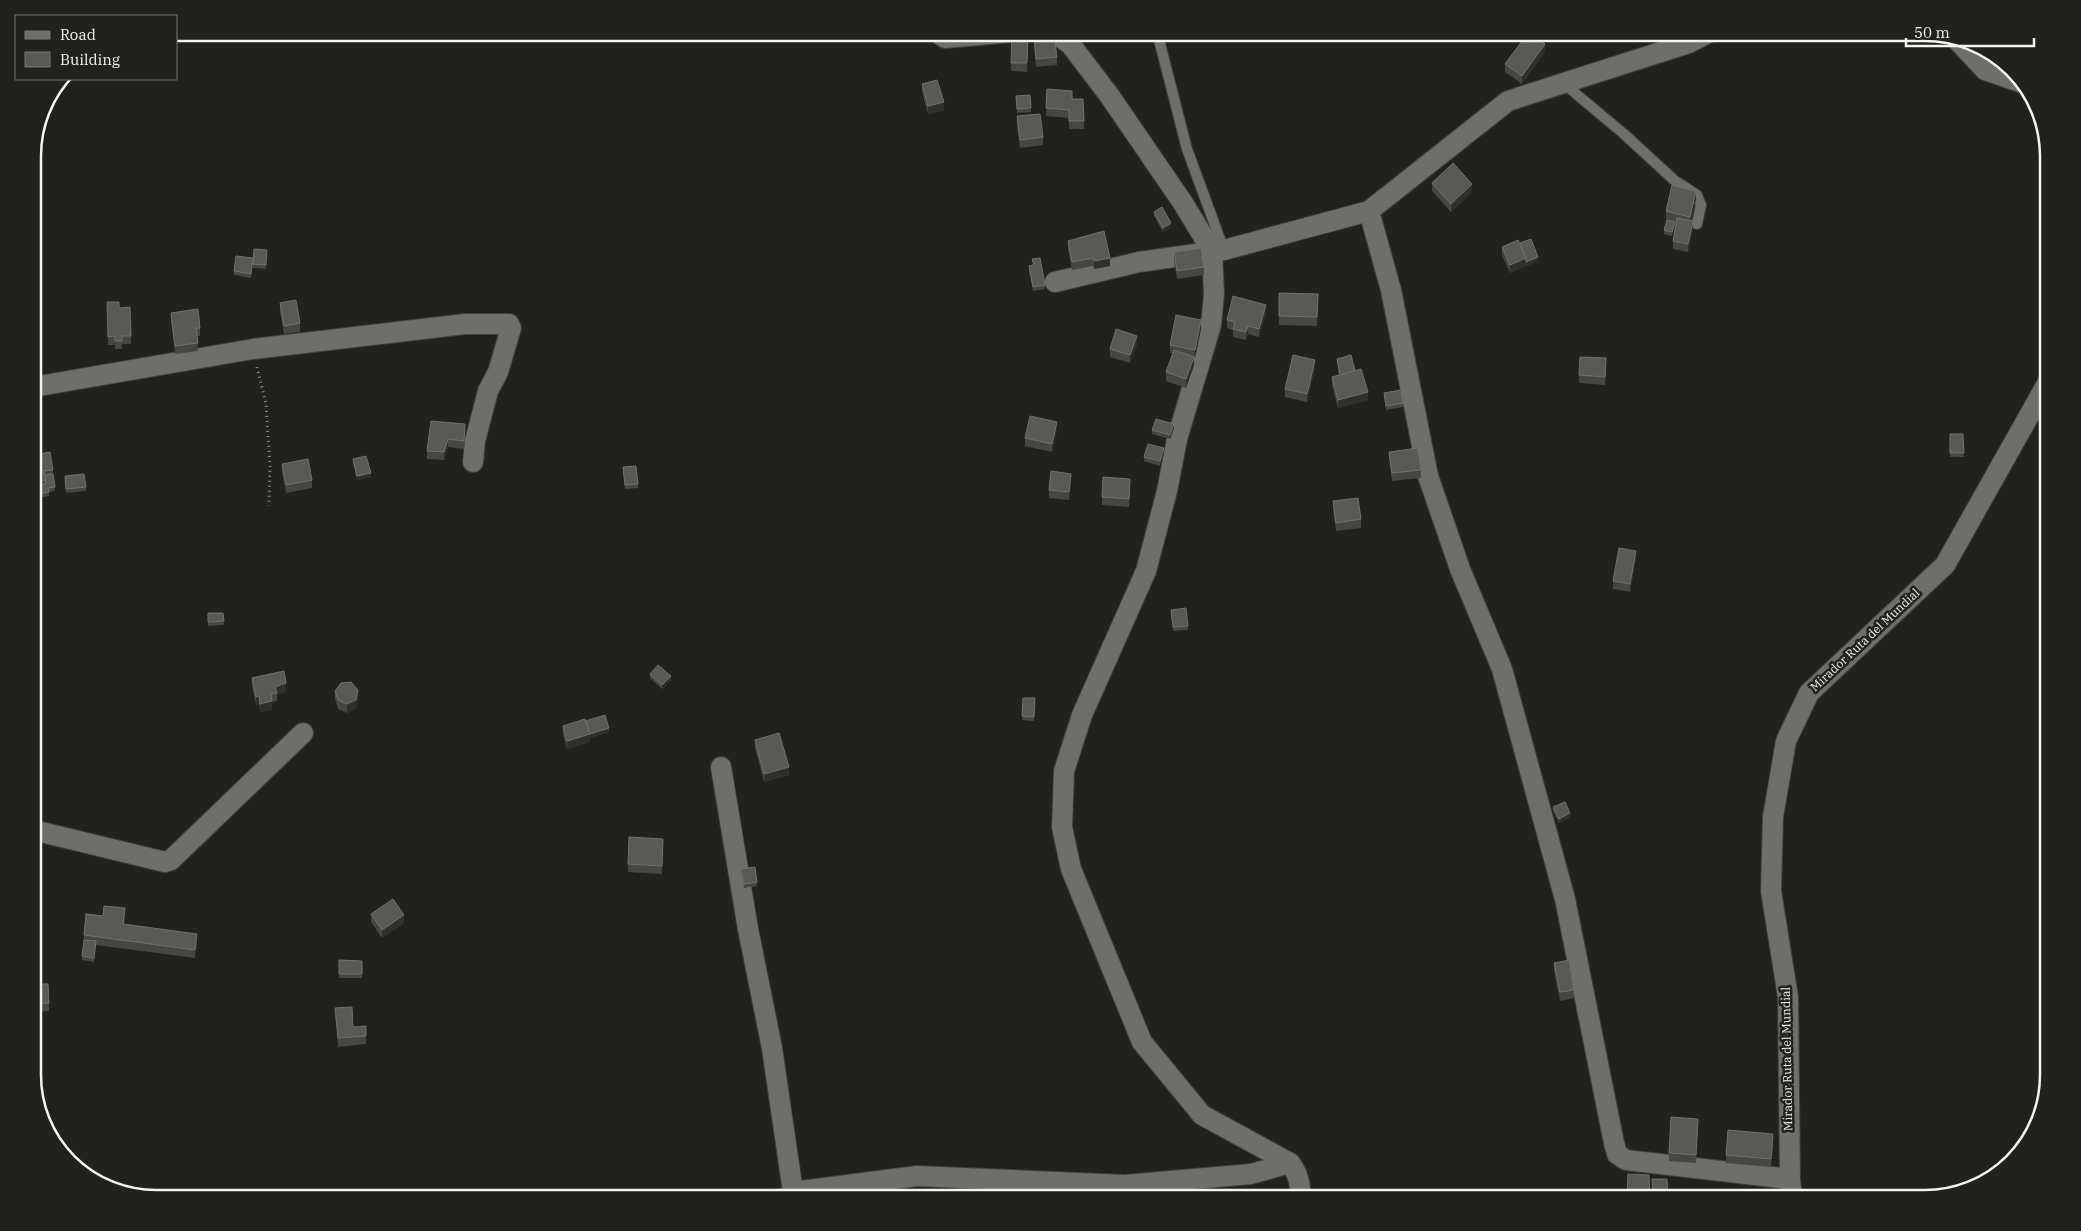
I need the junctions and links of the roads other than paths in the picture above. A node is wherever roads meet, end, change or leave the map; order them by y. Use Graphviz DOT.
graph roads {
  1 [pos="1066,41"];
  2 [pos="1160,41"];
  3 [pos="1691,41"];
  4 [pos="1964,48"];
  5 [pos="2009,78"];
  6 [pos="1563,83"];
  7 [pos="1369,211"];
  8 [pos="1697,224"];
  9 [pos="1218,251"];
  10 [pos="1055,282"];
  11 [pos="41,386"];
  12 [pos="2040,396"];
  13 [pos="473,462"];
  14 [pos="303,733"];
  15 [pos="721,767"];
  16 [pos="41,832"];
  17 [pos="1290,1163"];
  18 [pos="1790,1179"];
  19 [pos="793,1190"];
  20 [pos="808,1190"];
  21 [pos="1301,1190"];
  22 [pos="1791,1190"];
  1 -- 9 [label="street"];
  2 -- 9 [label="lane"];
  3 -- 6 [label="street"];
  4 -- 5 [label="street"];
  6 -- 7 [label="street"];
  6 -- 8 [label="lane"];
  7 -- 9 [label="street"];
  7 -- 18 [label="street"];
  9 -- 10 [label="street"];
  9 -- 17 [label="street"];
  11 -- 13 [label="street"];
  12 -- 18 [label="street, Mirador Ruta del Mundial"];
  14 -- 16 [label="street"];
  15 -- 19 [label="street"];
  17 -- 20 [label="street"];
  17 -- 21 [label="street"];
  18 -- 22 [label="street, Mirador Ruta del Mundial"];
}
